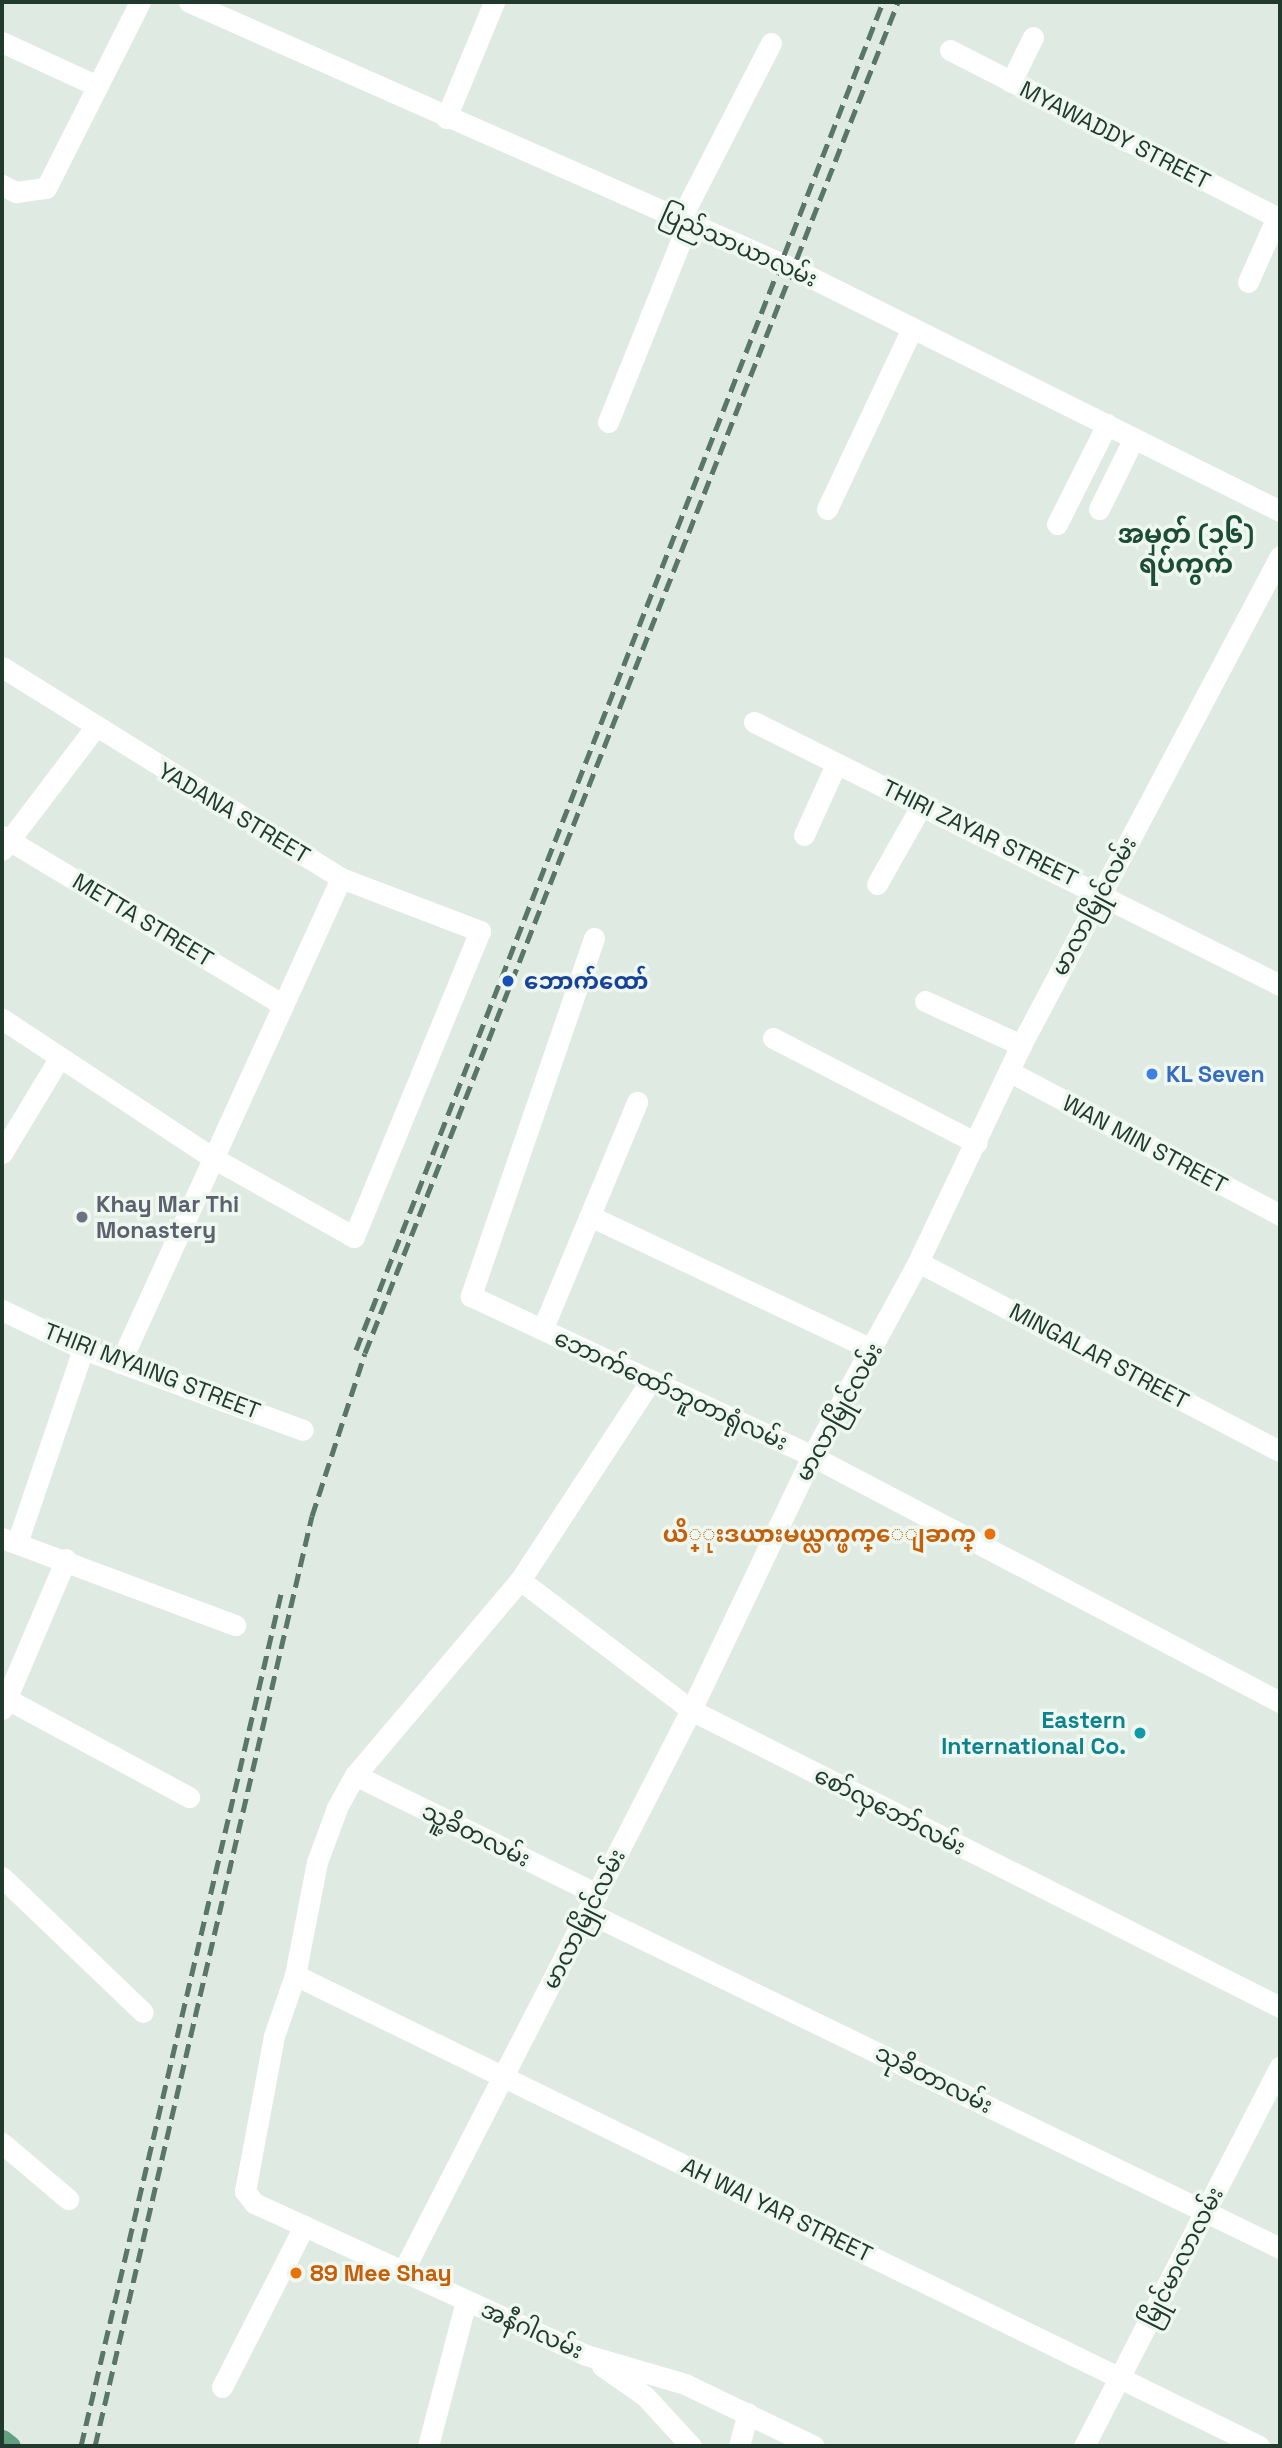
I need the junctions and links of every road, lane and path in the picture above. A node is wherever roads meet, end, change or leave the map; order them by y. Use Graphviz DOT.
graph roads {
  1 [pos="140,2"];
  2 [pos="189,2"];
  3 [pos="494,2"];
  4 [pos="1033,37"];
  5 [pos="2,42"];
  6 [pos="771,43"];
  7 [pos="950,50"];
  8 [pos="1011,82"];
  9 [pos="95,85"];
  10 [pos="446,118"];
  11 [pos="2,185"];
  12 [pos="1278,218"];
  13 [pos="684,221"];
  14 [pos="1248,282"];
  15 [pos="912,328"];
  16 [pos="608,422"];
  17 [pos="1107,424"];
  18 [pos="1134,438"];
  19 [pos="827,509"];
  20 [pos="1099,509"];
  21 [pos="1280,510"];
  22 [pos="1057,524"];
  23 [pos="1280,556"];
  24 [pos="2,667"];
  25 [pos="754,722"];
  26 [pos="94,729"];
  27 [pos="836,764"];
  28 [pos="922,804"];
  29 [pos="804,835"];
  30 [pos="4,842"];
  31 [pos="341,878"];
  32 [pos="877,884"];
  33 [pos="1101,891"];
  34 [pos="594,938"];
  35 [pos="1280,985"];
  36 [pos="925,1001"];
  37 [pos="283,1005"];
  38 [pos="2,1019"];
  39 [pos="773,1038"];
  40 [pos="1021,1045"];
  41 [pos="60,1056"];
  42 [pos="1010,1072"];
  43 [pos="637,1102"];
  44 [pos="976,1143"];
  45 [pos="2,1153"];
  46 [pos="213,1158"];
  47 [pos="1280,1215"];
  48 [pos="590,1216"];
  49 [pos="918,1262"];
  50 [pos="2,1310"];
  51 [pos="542,1328"];
  52 [pos="83,1349"];
  53 [pos="873,1350"];
  54 [pos="120,1363"];
  55 [pos="651,1380"];
  56 [pos="303,1430"];
  57 [pos="1280,1451"];
  58 [pos="812,1456"];
  59 [pos="9,1541"];
  60 [pos="66,1559"];
  61 [pos="520,1580"];
  62 [pos="235,1625"];
  63 [pos="1277,1693"];
  64 [pos="4,1704"];
  65 [pos="691,1710"];
  66 [pos="355,1776"];
  67 [pos="189,1797"];
  68 [pos="2,1877"];
  69 [pos="592,1903"];
  70 [pos="295,1975"];
  71 [pos="1280,2007"];
  72 [pos="142,2012"];
  73 [pos="1280,2067"];
  74 [pos="504,2078"];
  75 [pos="2,2143"];
  76 [pos="68,2199"];
  77 [pos="1206,2210"];
  78 [pos="304,2226"];
  79 [pos="1280,2248"];
  80 [pos="403,2271"];
  81 [pos="466,2301"];
  82 [pos="586,2356"];
  83 [pos="1120,2376"];
  84 [pos="222,2387"];
  85 [pos="748,2413"];
  86 [pos="2,2440"];
  87 [pos="10,2446"];
  88 [pos="428,2446"];
  89 [pos="691,2446"];
  90 [pos="739,2446"];
  91 [pos="814,2446"];
  92 [pos="1084,2446"];
  93 [pos="1259,2446"];
  1 -- 9 [label="street"];
  2 -- 10 [label="street, ပြည်သာယာလမ်း"];
  3 -- 10 [label="street"];
  4 -- 8 [label="street"];
  5 -- 9 [label="street"];
  6 -- 13 [label="street"];
  7 -- 8 [label="street, MYAWADDY STREET"];
  8 -- 12 [label="street, MYAWADDY STREET"];
  9 -- 11 [label="street"];
  10 -- 13 [label="street, ပြည်သာယာလမ်း"];
  12 -- 14 [label="street"];
  13 -- 15 [label="street, ပြည်သာယာလမ်း"];
  13 -- 16 [label="street"];
  15 -- 17 [label="street, ပြည်သာယာလမ်း"];
  15 -- 19 [label="street"];
  17 -- 18 [label="street, ပြည်သာယာလမ်း"];
  17 -- 22 [label="street"];
  18 -- 20 [label="street"];
  18 -- 21 [label="street, ပြည်သာယာလမ်း"];
  23 -- 33 [label="street, မာလာမြိုင်လမ်း"];
  24 -- 26 [label="street, YADANA STREET"];
  25 -- 27 [label="street, THIRI ZAYAR STREET"];
  26 -- 30 [label="street"];
  26 -- 31 [label="street, YADANA STREET"];
  27 -- 28 [label="street, THIRI ZAYAR STREET"];
  27 -- 29 [label="street"];
  28 -- 32 [label="street"];
  28 -- 33 [label="street, THIRI ZAYAR STREET"];
  30 -- 37 [label="street, METTA STREET"];
  31 -- 37 [label="street"];
  31 -- 46 [label="street, YADANA STREET"];
  33 -- 35 [label="street, THIRI ZAYAR STREET"];
  33 -- 40 [label="street, မာလာမြိုင်လမ်း"];
  34 -- 51 [label="street, ဘောက်ထော်ဘူတာရုံလမ်း"];
  36 -- 40 [label="street"];
  37 -- 46 [label="street"];
  38 -- 41 [label="street"];
  39 -- 44 [label="street"];
  40 -- 42 [label="street, မာလာမြိုင်လမ်း"];
  41 -- 45 [label="street"];
  41 -- 46 [label="street"];
  42 -- 44 [label="street, မာလာမြိုင်လမ်း"];
  42 -- 47 [label="street, WAN MIN STREET"];
  43 -- 48 [label="street"];
  44 -- 49 [label="street, မာလာမြိုင်လမ်း"];
  46 -- 54 [label="street"];
  48 -- 51 [label="street"];
  48 -- 53 [label="street"];
  49 -- 53 [label="street, မာလာမြိုင်လမ်း"];
  49 -- 57 [label="street, MINGALAR STREET"];
  50 -- 52 [label="street, THIRI MYAING STREET"];
  51 -- 55 [label="street, ဘောက်ထော်ဘူတာရုံလမ်း"];
  52 -- 54 [label="street, THIRI MYAING STREET"];
  52 -- 59 [label="street"];
  53 -- 58 [label="street, မာလာမြိုင်လမ်း"];
  54 -- 56 [label="street, THIRI MYAING STREET"];
  55 -- 58 [label="street, ဘောက်ထော်ဘူတာရုံလမ်း"];
  55 -- 61 [label="street"];
  58 -- 63 [label="street, ဘောက်ထော်ဘူတာရုံလမ်း"];
  58 -- 65 [label="street, မာလာမြိုင်လမ်း"];
  59 -- 60 [label="street"];
  60 -- 62 [label="street"];
  60 -- 64 [label="street"];
  61 -- 65 [label="street, စော်လှဘော်လမ်း"];
  61 -- 66 [label="street"];
  64 -- 67 [label="street"];
  65 -- 69 [label="street, မာလာမြိုင်လမ်း"];
  65 -- 71 [label="street, စော်လှဘော်လမ်း"];
  66 -- 69 [label="street, သူ့ခိတလမ်း"];
  66 -- 70 [label="street"];
  68 -- 72 [label="street"];
  69 -- 74 [label="street, မာလာမြိုင်လမ်း"];
  69 -- 77 [label="street, သုခိတာလမ်း"];
  70 -- 74 [label="street, AH WAI YAR STREET"];
  70 -- 78 [label="street, အနီဂါလမ်း"];
  73 -- 77 [label="street, မြိုင်မာလာလမ်း"];
  74 -- 80 [label="street, မာလာမြိုင်လမ်း"];
  74 -- 83 [label="street, AH WAI YAR STREET"];
  75 -- 76 [label="street"];
  77 -- 79 [label="street, သုခိတာလမ်း"];
  77 -- 83 [label="street, မြိုင်မာလာလမ်း"];
  78 -- 80 [label="street, အနီဂါလမ်း"];
  78 -- 84 [label="street"];
  80 -- 81 [label="street, အနီဂါလမ်း"];
  81 -- 82 [label="street, အနီဂါလမ်း"];
  81 -- 88 [label="street"];
  82 -- 85 [label="street, အနီဂါလမ်း"];
  82 -- 89 [label="street"];
  83 -- 92 [label="street, မြိုင်မာလာလမ်း"];
  83 -- 93 [label="street, AH WAI YAR STREET"];
  85 -- 90 [label="street"];
  85 -- 91 [label="street, အနီဂါလမ်း"];
  86 -- 87 [label="main road"];
}
